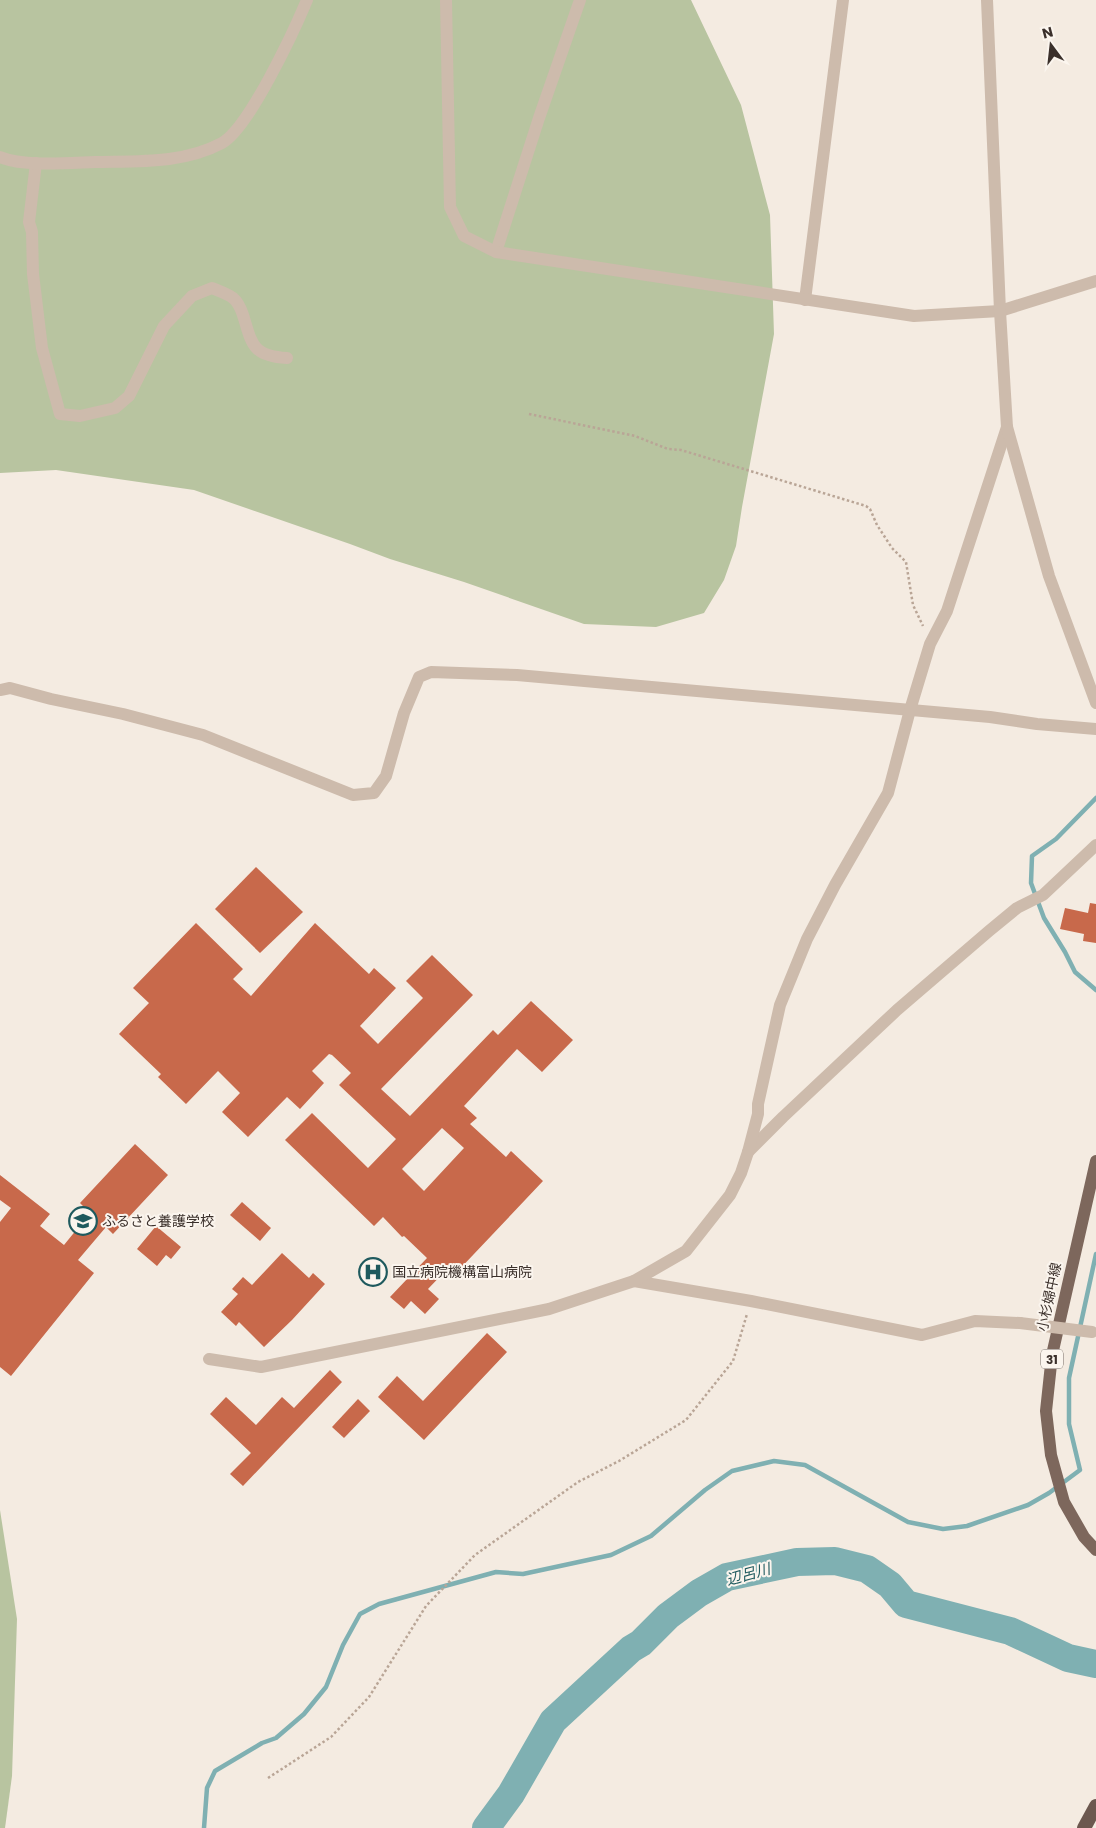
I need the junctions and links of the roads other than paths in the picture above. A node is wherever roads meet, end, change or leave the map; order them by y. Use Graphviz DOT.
graph roads {
  1 [pos="307,0"];
  2 [pos="446,0"];
  3 [pos="580,0"];
  4 [pos="843,0"];
  5 [pos="987,0"];
  6 [pos="0,158"];
  7 [pos="36,163"];
  8 [pos="496,252"];
  9 [pos="1096,281"];
  10 [pos="805,300"];
  11 [pos="1000,311"];
  12 [pos="287,358"];
  13 [pos="1007,427"];
  14 [pos="0,690"];
  15 [pos="1096,702"];
  16 [pos="910,710"];
  17 [pos="1096,728"];
  18 [pos="1096,845"];
  19 [pos="748,1152"];
  20 [pos="1096,1161"];
  21 [pos="634,1281"];
  22 [pos="1094,1331"];
  23 [pos="209,1359"];
  24 [pos="1096,1550"];
  25 [pos="1096,1806"];
  26 [pos="1084,1828"];
  1 -- 7 [label="street"];
  2 -- 8 [label="street"];
  3 -- 8 [label="street"];
  4 -- 10 [label="street"];
  5 -- 11 [label="street"];
  6 -- 7 [label="street"];
  7 -- 12 [label="street"];
  8 -- 10 [label="street"];
  9 -- 11 [label="street"];
  10 -- 11 [label="street"];
  11 -- 13 [label="street"];
  13 -- 15 [label="street"];
  13 -- 16 [label="street"];
  14 -- 16 [label="street"];
  16 -- 17 [label="street"];
  16 -- 19 [label="street"];
  18 -- 19 [label="street"];
  19 -- 21 [label="street"];
  20 -- 24 [label="main road, 小杉婦中線 / 31"];
  21 -- 22 [label="street, bridge"];
  21 -- 23 [label="street"];
  25 -- 26 [label="highway"];
}
